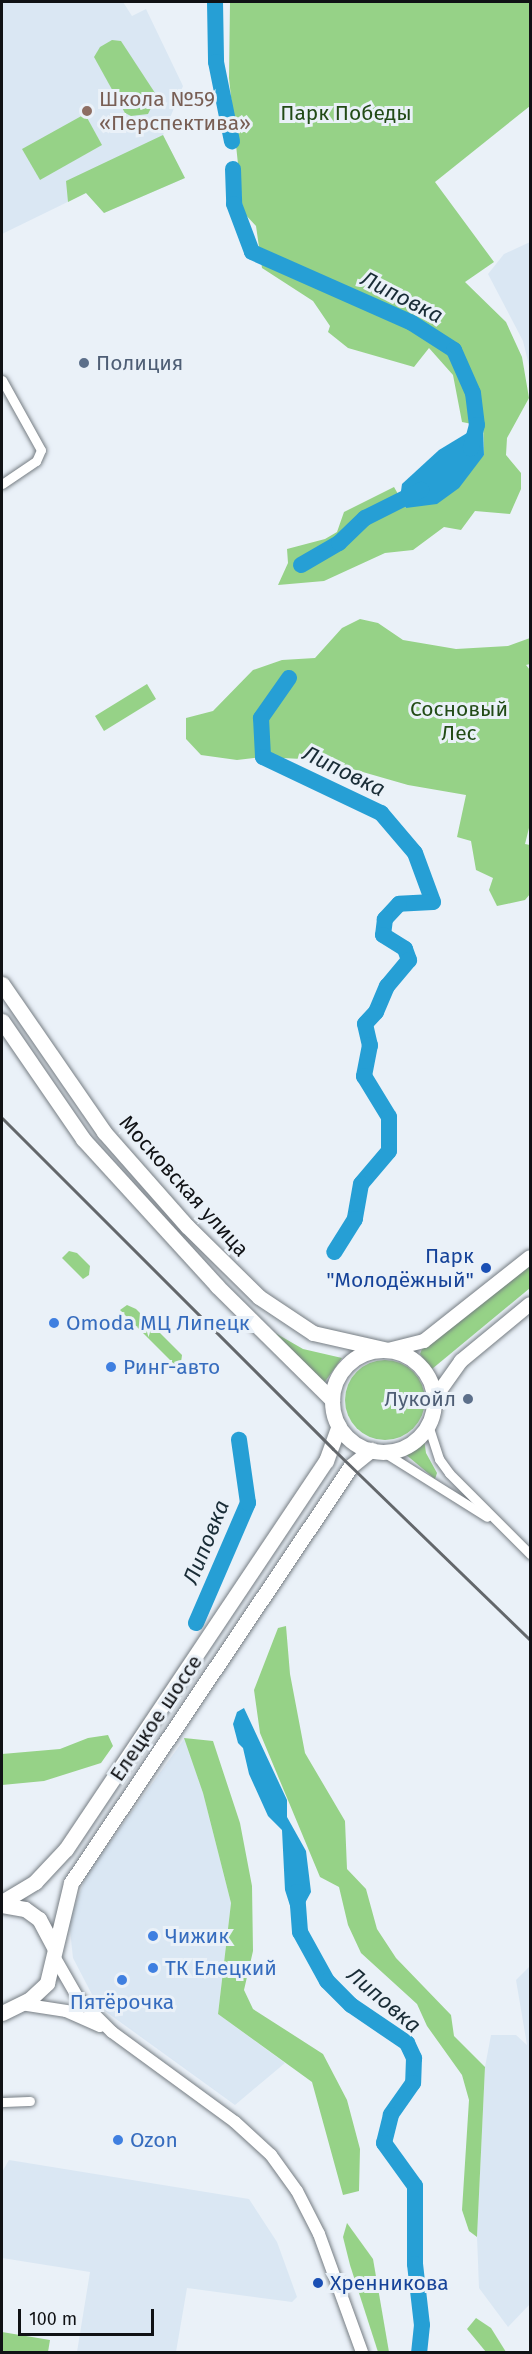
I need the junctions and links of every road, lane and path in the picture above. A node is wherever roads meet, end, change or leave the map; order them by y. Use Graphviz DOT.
graph roads {
  1 [pos="2,380"];
  2 [pos="2,484"];
  3 [pos="2,984"];
  4 [pos="2,1021"];
  5 [pos="531,1257"];
  6 [pos="531,1304"];
  7 [pos="388,1350"];
  8 [pos="332,1400"];
  9 [pos="434,1400"];
  10 [pos="428,1425"];
  11 [pos="339,1426"];
  12 [pos="378,1452"];
  13 [pos="497,1522"];
  14 [pos="531,1554"];
  15 [pos="2,1903"];
  16 [pos="55,1954"];
  17 [pos="21,2004"];
  18 [pos="2,2007"];
  19 [pos="2,2013"];
  20 [pos="112,2031"];
  21 [pos="30,2101"];
  22 [pos="2,2102"];
  23 [pos="362,2352"];
  1 -- 2 [label="street"];
  3 -- 7 [label="main road, Московская улица"];
  4 -- 8 [label="main road, Московская улица"];
  5 -- 7 [label="main road"];
  6 -- 9 [label="main road"];
  7 -- 8 [label="main road"];
  7 -- 9 [label="main road"];
  8 -- 11 [label="main road"];
  9 -- 10 [label="main road"];
  10 -- 12 [label="main road"];
  10 -- 13 [label="street"];
  11 -- 12 [label="main road"];
  11 -- 15 [label="main road, Елецкое шоссе"];
  12 -- 13 [label="street"];
  12 -- 16 [label="main road, Елецкое шоссе"];
  13 -- 14 [label="street"];
  15 -- 16 [label="main road"];
  16 -- 17 [label="main road, Елецкое шоссе"];
  16 -- 20 [label="street"];
  17 -- 18 [label="main road"];
  17 -- 19 [label="main road, Елецкое шоссе"];
  17 -- 20 [label="street"];
  20 -- 23 [label="street"];
  21 -- 22 [label="street"];
}
